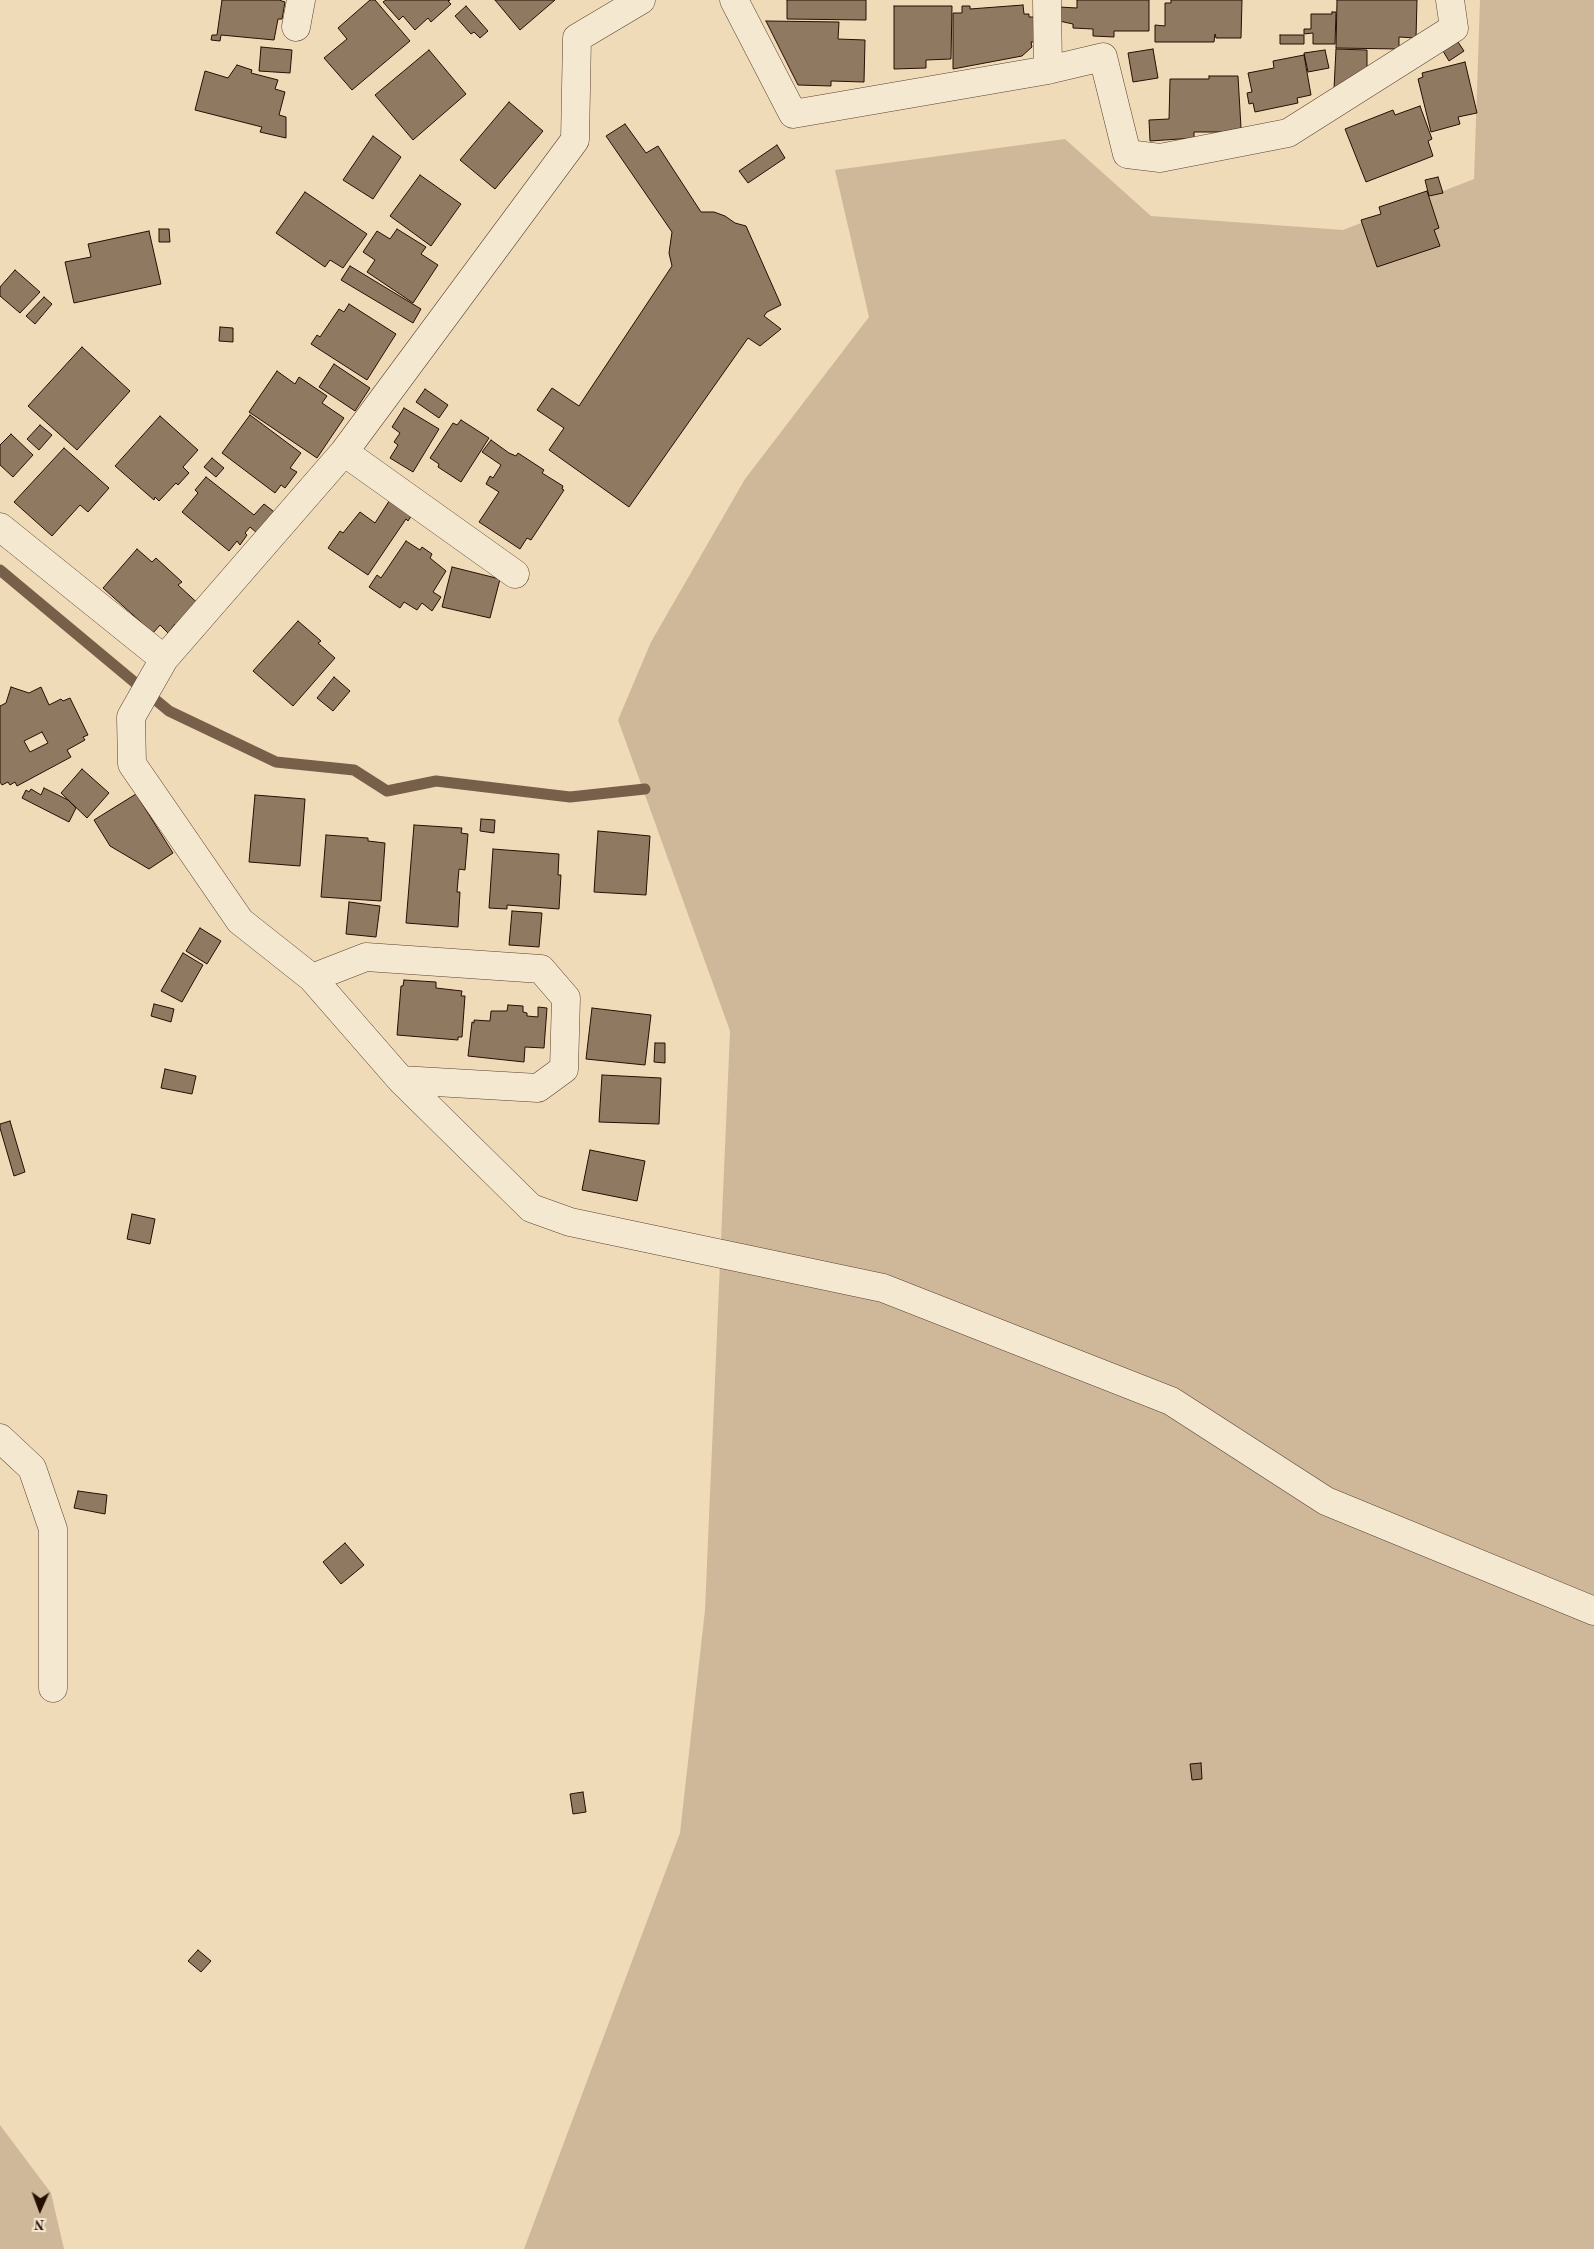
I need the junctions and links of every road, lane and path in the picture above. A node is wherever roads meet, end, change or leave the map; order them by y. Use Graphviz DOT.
graph roads {
  1 [pos="301,0"];
  2 [pos="640,0"];
  3 [pos="734,0"];
  4 [pos="1047,0"];
  5 [pos="1450,0"];
  6 [pos="296,27"];
  7 [pos="1048,70"];
  8 [pos="344,452"];
  9 [pos="0,527"];
  10 [pos="515,574"];
  11 [pos="164,660"];
  12 [pos="312,978"];
  13 [pos="401,1080"];
  14 [pos="0,1438"];
  15 [pos="1594,1611"];
  16 [pos="53,1688"];
  1 -- 6 [label="street"];
  2 -- 8 [label="street"];
  3 -- 7 [label="street"];
  4 -- 7 [label="street"];
  5 -- 7 [label="street"];
  8 -- 10 [label="street"];
  8 -- 11 [label="street"];
  9 -- 11 [label="street"];
  11 -- 12 [label="street"];
  12 -- 13 [label="street"];
  12 -- 13 [label="street"];
  13 -- 15 [label="street"];
  14 -- 16 [label="street"];
}
